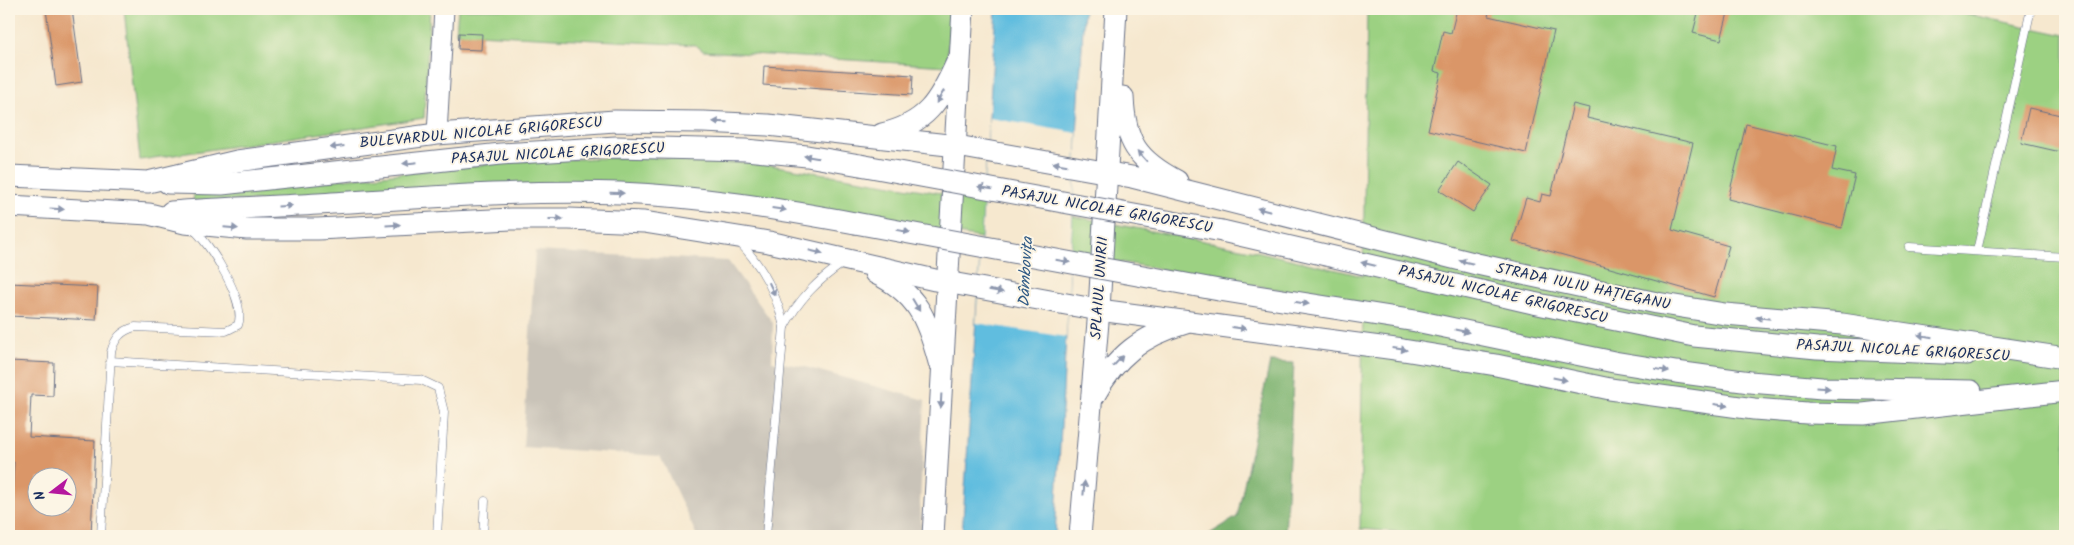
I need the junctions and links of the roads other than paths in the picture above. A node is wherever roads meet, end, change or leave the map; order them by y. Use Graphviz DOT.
graph roads {
  1 [pos="444,9"];
  2 [pos="963,9"];
  3 [pos="1116,9"];
  4 [pos="2031,9"];
  5 [pos="1115,40"];
  6 [pos="961,53"];
  7 [pos="437,134"];
  8 [pos="873,136"];
  9 [pos="957,146"];
  10 [pos="1108,172"];
  11 [pos="9,176"];
  12 [pos="148,182"];
  13 [pos="1197,192"];
  14 [pos="9,206"];
  15 [pos="148,214"];
  16 [pos="185,223"];
  17 [pos="734,236"];
  18 [pos="1909,247"];
  19 [pos="1977,251"];
  20 [pos="2065,257"];
  21 [pos="848,260"];
  22 [pos="948,282"];
  23 [pos="1099,310"];
  24 [pos="1191,322"];
  25 [pos="784,327"];
  26 [pos="2062,358"];
  27 [pos="110,361"];
  28 [pos="942,375"];
  29 [pos="2062,391"];
  30 [pos="1091,401"];
  31 [pos="484,500"];
  32 [pos="101,536"];
  33 [pos="437,536"];
  34 [pos="483,536"];
  35 [pos="766,536"];
  36 [pos="933,536"];
  37 [pos="1080,536"];
  1 -- 7 [label="street"];
  2 -- 6 [label="main road"];
  3 -- 5 [label="main road, SPLAIUL UNIRII"];
  4 -- 19 [label="lane"];
  5 -- 10 [label="main road, SPLAIUL UNIRII"];
  13 -- 5 [label="main road, one-way"];
  6 -- 8 [label="main road, one-way"];
  6 -- 9 [label="main road"];
  8 -- 7 [label="main road, BULEVARDUL NICOLAE GRIGORESCU, one-way"];
  7 -- 12 [label="main road, BULEVARDUL NICOLAE GRIGORESCU, one-way"];
  8 -- 9 [label="main road, BULEVARDUL NICOLAE GRIGORESCU"];
  10 -- 9 [label="main road, BULEVARDUL NICOLAE GRIGORESCU, one-way"];
  9 -- 22 [label="main road"];
  10 -- 13 [label="main road, STRADA IULIU HAȚIEGANU"];
  10 -- 23 [label="main road, SPLAIUL UNIRII"];
  11 -- 12 [label="main road, BULEVARDUL NICOLAE GRIGORESCU"];
  26 -- 12 [label="main road, PASAJUL NICOLAE GRIGORESCU, one-way, bridge"];
  26 -- 13 [label="main road, STRADA IULIU HAȚIEGANU, one-way"];
  14 -- 15 [label="main road, one-way"];
  15 -- 16 [label="main road"];
  15 -- 29 [label="main road, one-way, bridge"];
  16 -- 17 [label="main road, one-way"];
  16 -- 27 [label="lane"];
  17 -- 21 [label="main road, one-way"];
  17 -- 25 [label="lane, one-way"];
  18 -- 19 [label="lane"];
  19 -- 20 [label="lane"];
  21 -- 22 [label="main road"];
  21 -- 25 [label="lane"];
  21 -- 28 [label="main road, one-way"];
  22 -- 23 [label="main road, one-way"];
  22 -- 28 [label="main road"];
  23 -- 24 [label="main road"];
  23 -- 30 [label="main road, SPLAIUL UNIRII"];
  24 -- 29 [label="main road, one-way"];
  30 -- 24 [label="main road, one-way"];
  25 -- 35 [label="lane"];
  27 -- 32 [label="lane"];
  27 -- 33 [label="lane"];
  28 -- 36 [label="main road, one-way"];
  37 -- 30 [label="main road, SPLAIUL UNIRII, one-way"];
  31 -- 34 [label="lane"];
}
